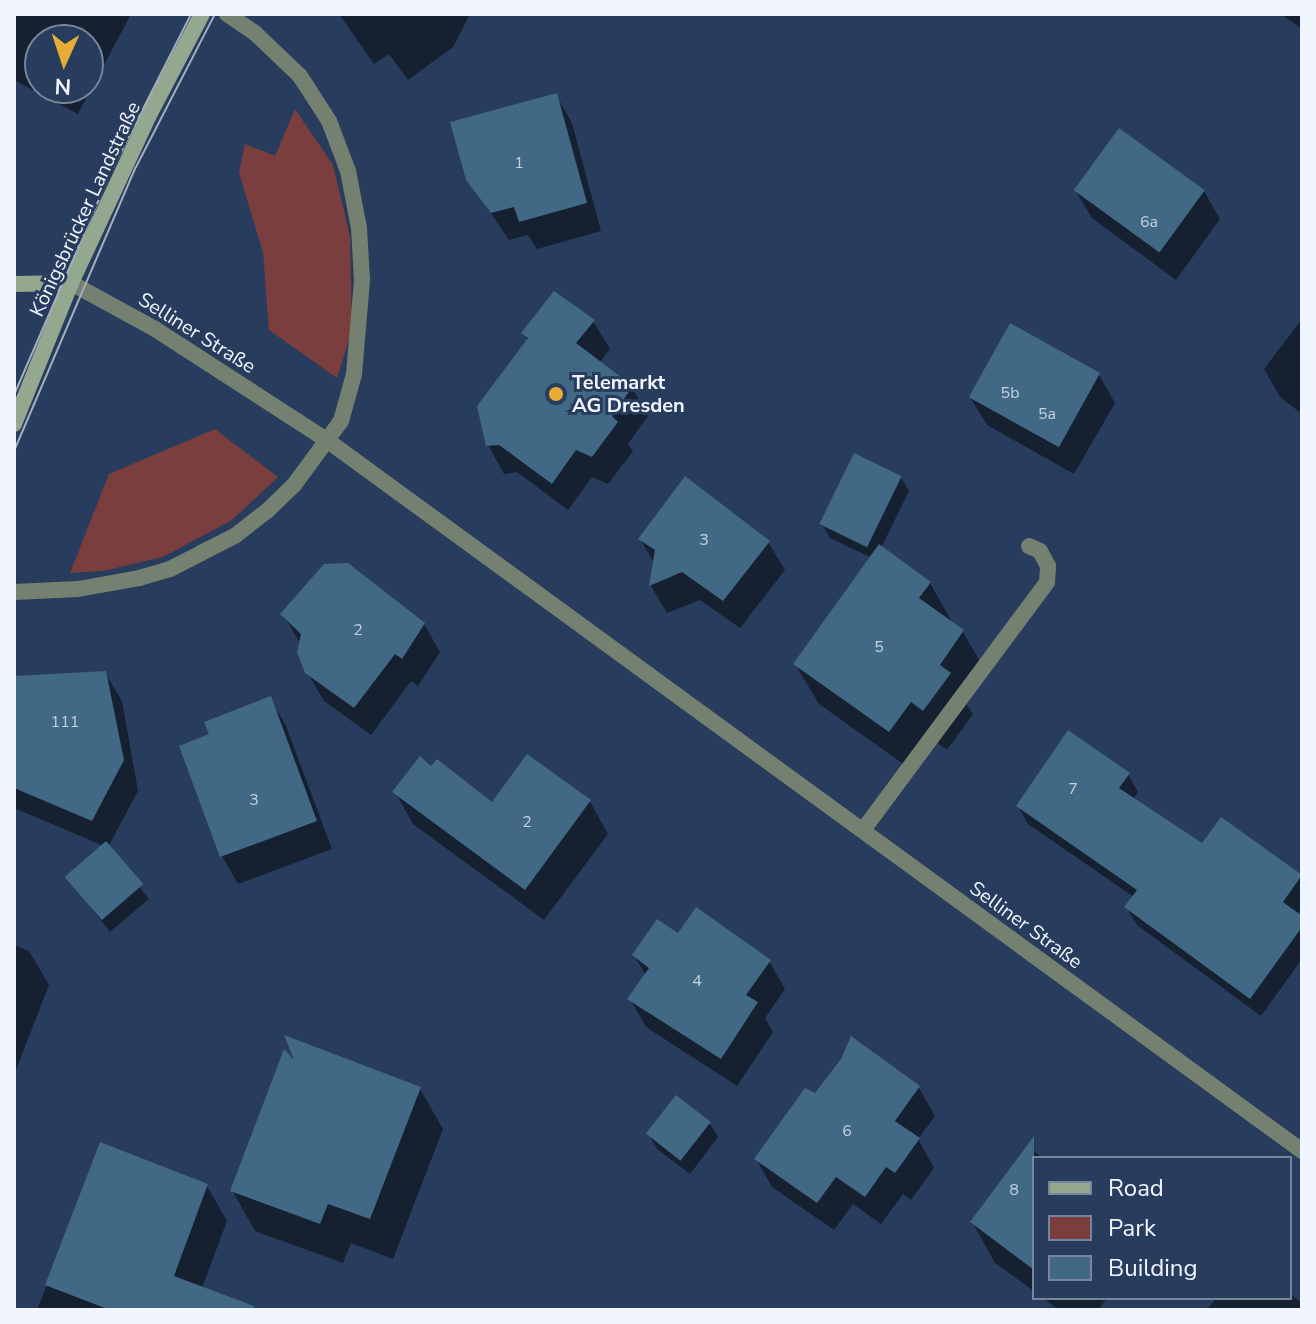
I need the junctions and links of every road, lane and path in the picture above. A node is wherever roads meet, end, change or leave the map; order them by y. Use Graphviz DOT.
graph roads {
  1 [pos="202,14"];
  2 [pos="227,14"];
  3 [pos="71,283"];
  4 [pos="14,284"];
  5 [pos="14,424"];
  6 [pos="328,441"];
  7 [pos="1029,546"];
  8 [pos="14,592"];
  9 [pos="863,830"];
  10 [pos="1302,1151"];
  1 -- 3 [label="main road, Königsbrücker Landstraße"];
  2 -- 6 [label="street"];
  3 -- 4 [label="main road"];
  3 -- 5 [label="main road, Königsbrücker Landstraße"];
  3 -- 6 [label="street, Selliner Straße"];
  6 -- 8 [label="street"];
  6 -- 9 [label="street, Selliner Straße"];
  7 -- 9 [label="street"];
  9 -- 10 [label="street, Selliner Straße"];
}
